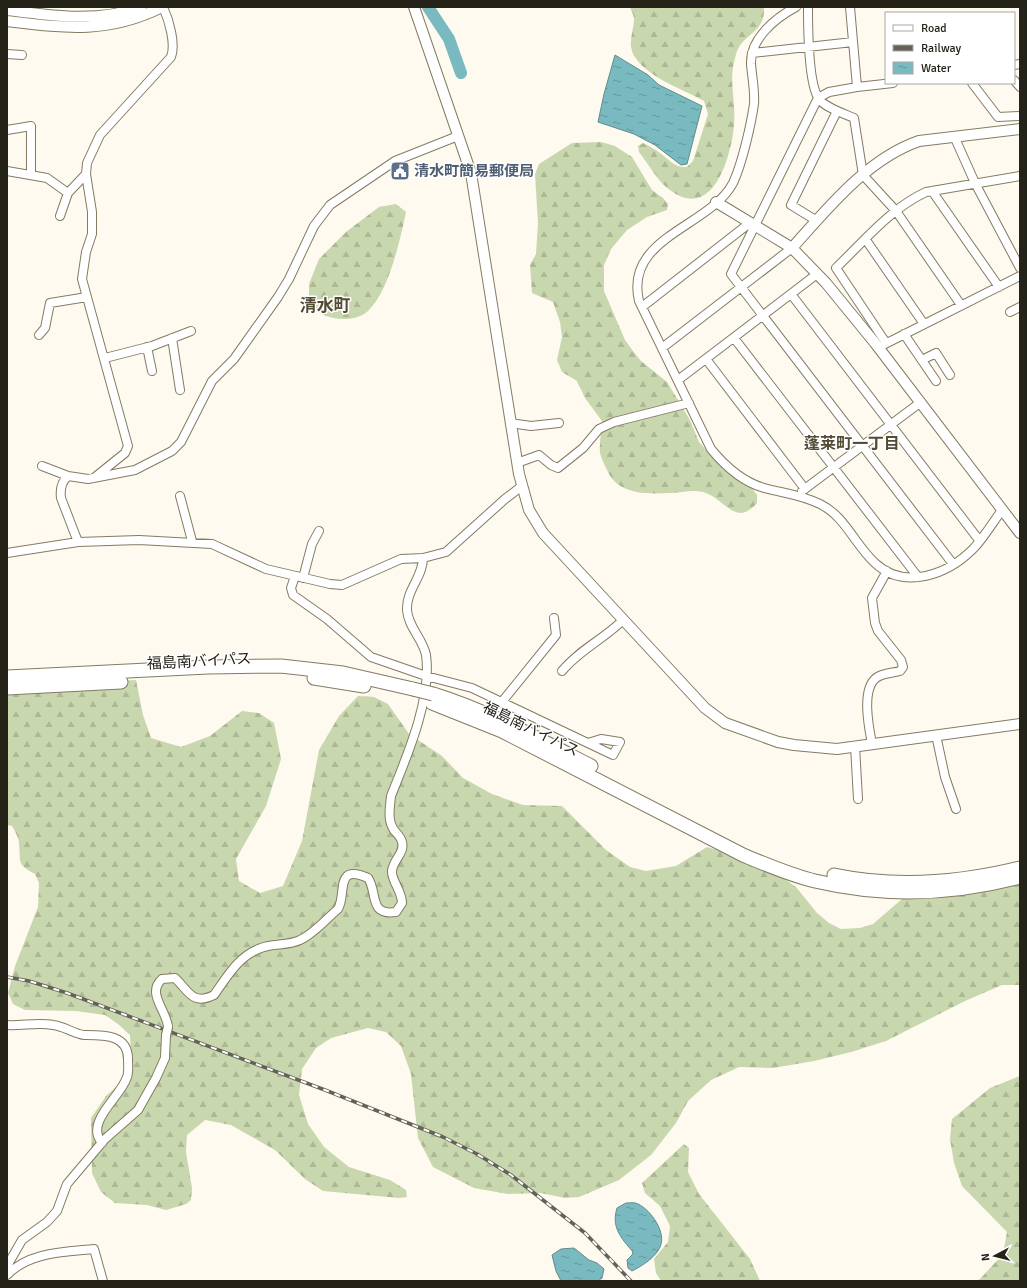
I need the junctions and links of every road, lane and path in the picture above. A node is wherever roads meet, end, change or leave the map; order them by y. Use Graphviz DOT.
graph roads {
  1 [pos="162,7"];
  2 [pos="414,7"];
  3 [pos="796,7"];
  4 [pos="808,7"];
  5 [pos="850,7"];
  6 [pos="7,10"];
  7 [pos="136,11"];
  8 [pos="7,21"];
  9 [pos="853,42"];
  10 [pos="809,48"];
  11 [pos="752,53"];
  12 [pos="7,54"];
  13 [pos="22,55"];
  14 [pos="885,84"];
  15 [pos="973,84"];
  16 [pos="857,87"];
  17 [pos="818,98"];
  18 [pos="837,111"];
  19 [pos="1020,116"];
  20 [pos="1020,129"];
  21 [pos="7,130"];
  22 [pos="458,136"];
  23 [pos="954,136"];
  24 [pos="7,171"];
  25 [pos="31,174"];
  26 [pos="86,174"];
  27 [pos="863,175"];
  28 [pos="1020,176"];
  29 [pos="975,183"];
  30 [pos="932,191"];
  31 [pos="68,193"];
  32 [pos="716,202"];
  33 [pos="896,211"];
  34 [pos="60,216"];
  35 [pos="816,221"];
  36 [pos="753,223"];
  37 [pos="866,240"];
  38 [pos="792,248"];
  39 [pos="1020,268"];
  40 [pos="817,274"];
  41 [pos="1020,276"];
  42 [pos="999,287"];
  43 [pos="741,288"];
  44 [pos="791,294"];
  45 [pos="87,297"];
  46 [pos="961,305"];
  47 [pos="642,307"];
  48 [pos="1020,307"];
  49 [pos="1010,312"];
  50 [pos="763,316"];
  51 [pos="924,324"];
  52 [pos="191,331"];
  53 [pos="904,334"];
  54 [pos="39,335"];
  55 [pos="172,338"];
  56 [pos="734,338"];
  57 [pos="882,345"];
  58 [pos="147,347"];
  59 [pos="662,348"];
  60 [pos="105,358"];
  61 [pos="706,359"];
  62 [pos="922,360"];
  63 [pos="152,371"];
  64 [pos="950,375"];
  65 [pos="678,380"];
  66 [pos="936,381"];
  67 [pos="180,390"];
  68 [pos="921,402"];
  69 [pos="689,403"];
  70 [pos="510,423"];
  71 [pos="559,423"];
  72 [pos="891,425"];
  73 [pos="862,446"];
  74 [pos="517,463"];
  75 [pos="42,466"];
  76 [pos="834,467"];
  77 [pos="68,476"];
  78 [pos="93,478"];
  79 [pos="522,486"];
  80 [pos="805,489"];
  81 [pos="796,495"];
  82 [pos="180,496"];
  83 [pos="1002,510"];
  84 [pos="319,530"];
  85 [pos="1020,533"];
  86 [pos="979,540"];
  87 [pos="78,542"];
  88 [pos="192,542"];
  89 [pos="7,553"];
  90 [pos="423,558"];
  91 [pos="953,564"];
  92 [pos="887,571"];
  93 [pos="299,577"];
  94 [pos="918,577"];
  95 [pos="554,618"];
  96 [pos="623,620"];
  97 [pos="562,671"];
  98 [pos="426,676"];
  99 [pos="7,678"];
  100 [pos="7,688"];
  101 [pos="413,693"];
  102 [pos="432,698"];
  103 [pos="501,703"];
  104 [pos="1020,724"];
  105 [pos="936,735"];
  106 [pos="588,742"];
  107 [pos="872,744"];
  108 [pos="855,746"];
  109 [pos="858,799"];
  110 [pos="956,809"];
  111 [pos="1020,868"];
  112 [pos="1020,877"];
  113 [pos="7,1025"];
  114 [pos="102,1143"];
  115 [pos="7,1266"];
  116 [pos="7,1275"];
  117 [pos="103,1281"];
  1 -- 7 [label="street"];
  1 -- 26 [label="street"];
  2 -- 22 [label="street"];
  3 -- 11 [label="street"];
  4 -- 10 [label="street"];
  5 -- 9 [label="street"];
  6 -- 7 [label="street"];
  7 -- 8 [label="street"];
  9 -- 10 [label="street"];
  9 -- 16 [label="street"];
  10 -- 11 [label="street"];
  10 -- 17 [label="street"];
  11 -- 32 [label="street"];
  12 -- 13 [label="street"];
  14 -- 16 [label="street"];
  15 -- 19 [label="street"];
  16 -- 17 [label="street"];
  17 -- 18 [label="street"];
  17 -- 36 [label="street"];
  18 -- 27 [label="street"];
  18 -- 35 [label="street"];
  20 -- 23 [label="street"];
  21 -- 25 [label="street"];
  22 -- 70 [label="street"];
  22 -- 78 [label="street"];
  23 -- 27 [label="street"];
  23 -- 29 [label="street"];
  24 -- 25 [label="street"];
  25 -- 31 [label="street"];
  26 -- 31 [label="street"];
  26 -- 45 [label="street"];
  27 -- 33 [label="street"];
  27 -- 35 [label="street"];
  28 -- 29 [label="street"];
  29 -- 30 [label="street"];
  29 -- 39 [label="street"];
  30 -- 33 [label="street"];
  30 -- 42 [label="street"];
  31 -- 34 [label="street"];
  32 -- 36 [label="street"];
  32 -- 47 [label="street"];
  33 -- 37 [label="street"];
  33 -- 46 [label="street"];
  35 -- 38 [label="street"];
  36 -- 38 [label="street"];
  36 -- 43 [label="street"];
  36 -- 47 [label="street"];
  37 -- 51 [label="street"];
  37 -- 57 [label="street"];
  38 -- 40 [label="street"];
  38 -- 43 [label="street"];
  40 -- 44 [label="street"];
  40 -- 57 [label="street"];
  41 -- 42 [label="street"];
  42 -- 46 [label="street"];
  43 -- 50 [label="street"];
  43 -- 59 [label="street"];
  44 -- 50 [label="street"];
  44 -- 72 [label="street"];
  45 -- 54 [label="street"];
  45 -- 60 [label="street"];
  46 -- 51 [label="street"];
  47 -- 59 [label="street"];
  48 -- 49 [label="street"];
  50 -- 56 [label="street"];
  50 -- 73 [label="street"];
  51 -- 53 [label="street"];
  52 -- 55 [label="street"];
  53 -- 57 [label="street"];
  53 -- 62 [label="street"];
  55 -- 58 [label="street"];
  55 -- 67 [label="street"];
  56 -- 61 [label="street"];
  56 -- 76 [label="street"];
  57 -- 68 [label="street"];
  58 -- 60 [label="street"];
  58 -- 63 [label="street"];
  59 -- 65 [label="street"];
  60 -- 78 [label="street"];
  61 -- 65 [label="street"];
  61 -- 80 [label="street"];
  62 -- 64 [label="street"];
  62 -- 66 [label="street"];
  65 -- 69 [label="street"];
  68 -- 72 [label="street"];
  68 -- 83 [label="street"];
  69 -- 74 [label="street"];
  69 -- 81 [label="street"];
  70 -- 71 [label="street"];
  70 -- 74 [label="street"];
  72 -- 73 [label="street"];
  72 -- 86 [label="street"];
  73 -- 76 [label="street"];
  73 -- 91 [label="street"];
  74 -- 79 [label="street"];
  75 -- 77 [label="street"];
  76 -- 80 [label="street"];
  76 -- 94 [label="street"];
  77 -- 78 [label="street"];
  77 -- 87 [label="street"];
  79 -- 90 [label="street"];
  79 -- 96 [label="street"];
  80 -- 81 [label="street"];
  81 -- 92 [label="street"];
  82 -- 88 [label="street"];
  83 -- 85 [label="street"];
  83 -- 86 [label="street"];
  84 -- 93 [label="street"];
  86 -- 91 [label="street"];
  87 -- 88 [label="street"];
  87 -- 89 [label="street"];
  88 -- 93 [label="street"];
  90 -- 93 [label="street"];
  90 -- 98 [label="street"];
  91 -- 94 [label="street"];
  92 -- 94 [label="street"];
  92 -- 107 [label="street"];
  93 -- 98 [label="street"];
  95 -- 103 [label="street"];
  96 -- 97 [label="street"];
  96 -- 108 [label="street"];
  98 -- 103 [label="street"];
  98 -- 114 [label="street"];
  99 -- 101 [label="highway, 福島南バイパス"];
  100 -- 101 [label="highway, 福島南バイパス"];
  101 -- 102 [label="highway, 福島南バイパス, bridge"];
  102 -- 111 [label="highway, 福島南バイパス"];
  102 -- 112 [label="highway, 福島南バイパス"];
  103 -- 106 [label="street"];
  104 -- 105 [label="street"];
  105 -- 107 [label="street"];
  105 -- 110 [label="street"];
  107 -- 108 [label="street"];
  108 -- 109 [label="street"];
  113 -- 114 [label="street"];
  114 -- 115 [label="street"];
  116 -- 117 [label="street"];
}
